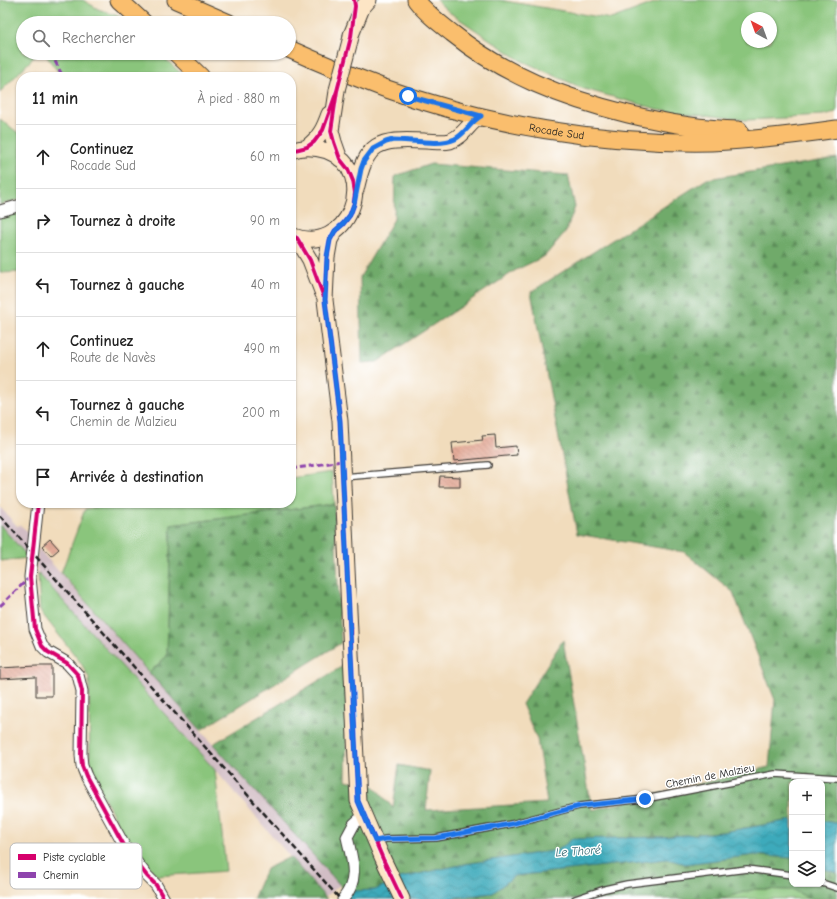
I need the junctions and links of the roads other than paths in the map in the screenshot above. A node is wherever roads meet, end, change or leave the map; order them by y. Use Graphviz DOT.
graph roads {
  1 [pos="119,0"];
  2 [pos="176,0"];
  3 [pos="354,0"];
  4 [pos="369,0"];
  5 [pos="416,0"];
  6 [pos="136,16"];
  7 [pos="213,16"];
  8 [pos="351,36"];
  9 [pos="296,52"];
  10 [pos="183,60"];
  11 [pos="196,72"];
  12 [pos="337,90"];
  13 [pos="481,116"];
  14 [pos="837,124"];
  15 [pos="837,129"];
  16 [pos="307,147"];
  17 [pos="296,150"];
  18 [pos="340,159"];
  19 [pos="355,193"];
  20 [pos="16,206"];
  21 [pos="0,211"];
  22 [pos="335,231"];
  23 [pos="296,236"];
  24 [pos="296,239"];
  25 [pos="325,300"];
  26 [pos="488,465"];
  27 [pos="342,477"];
  28 [pos="37,508"];
  29 [pos="837,778"];
  30 [pos="364,815"];
  31 [pos="375,841"];
  32 [pos="123,843"];
  33 [pos="142,870"];
  34 [pos="789,875"];
  35 [pos="825,885"];
  36 [pos="837,888"];
  37 [pos="400,895"];
  38 [pos="164,899"];
  39 [pos="343,899"];
  40 [pos="574,899"];
  1 -- 6 [label="main road"];
  2 -- 7 [label="main road"];
  3 -- 8 [label="main road"];
  4 -- 8 [label="main road"];
  5 -- 14 [label="main road"];
  8 -- 12 [label="main road, bridge"];
  9 -- 13 [label="main road, Rocade Sud"];
  10 -- 11 [label="main road"];
  12 -- 16 [label="main road"];
  12 -- 18 [label="main road"];
  13 -- 15 [label="main road, Rocade Sud"];
  13 -- 19 [label="main road"];
  16 -- 17 [label="main road"];
  16 -- 18 [label="main road"];
  18 -- 19 [label="main road"];
  19 -- 22 [label="main road"];
  20 -- 21 [label="street"];
  22 -- 23 [label="main road"];
  22 -- 25 [label="main road"];
  24 -- 25 [label="main road"];
  25 -- 27 [label="main road"];
  26 -- 27 [label="lane"];
  27 -- 30 [label="main road"];
  28 -- 32 [label="street"];
  29 -- 31 [label="lane, Chemin de Malzieu"];
  30 -- 31 [label="main road"];
  30 -- 39 [label="street"];
  31 -- 37 [label="main road"];
  33 -- 38 [label="street"];
  34 -- 40 [label="lane"];
  35 -- 36 [label="lane"];
}
